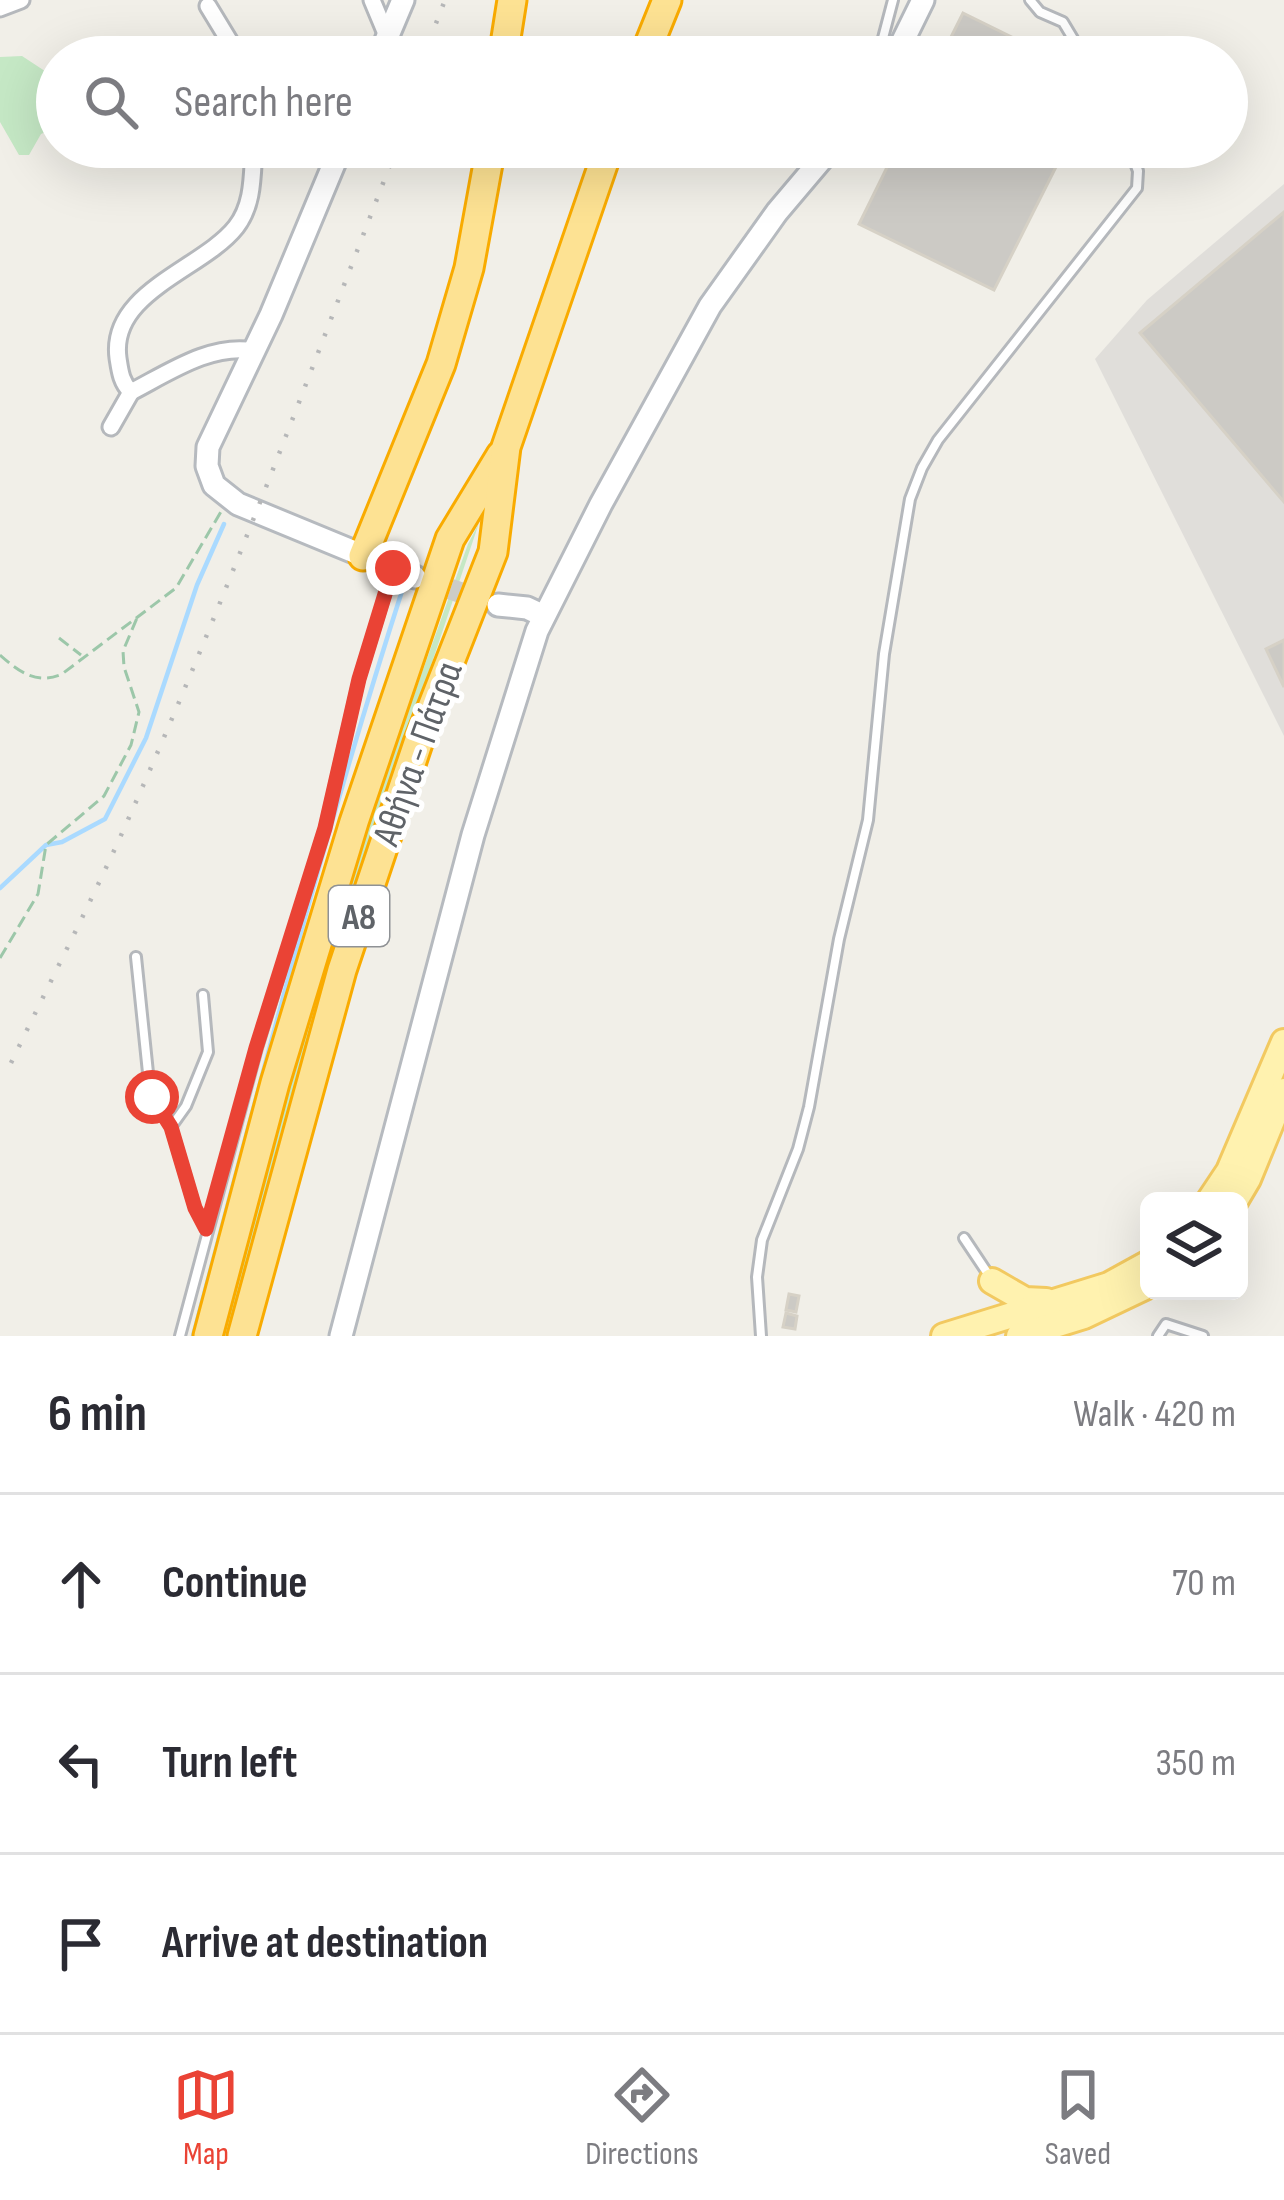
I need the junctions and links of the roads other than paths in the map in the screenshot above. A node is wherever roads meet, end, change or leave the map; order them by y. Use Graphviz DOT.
graph roads {
  1 [pos="21,0"];
  2 [pos="372,0"];
  3 [pos="403,0"];
  4 [pos="512,0"];
  5 [pos="667,0"];
  6 [pos="893,0"];
  7 [pos="923,0"];
  8 [pos="1030,0"];
  9 [pos="207,2"];
  10 [pos="0,8"];
  11 [pos="227,36"];
  12 [pos="380,36"];
  13 [pos="388,36"];
  14 [pos="506,36"];
  15 [pos="652,36"];
  16 [pos="884,36"];
  17 [pos="905,36"];
  18 [pos="1071,36"];
  19 [pos="253,168"];
  20 [pos="332,168"];
  21 [pos="486,168"];
  22 [pos="602,168"];
  23 [pos="814,168"];
  24 [pos="1137,168"];
  25 [pos="254,351"];
  26 [pos="131,392"];
  27 [pos="111,427"];
  28 [pos="506,447"];
  29 [pos="363,556"];
  30 [pos="404,573"];
  31 [pos="136,957"];
  32 [pos="202,995"];
  33 [pos="1284,1042"];
  34 [pos="1284,1091"];
  35 [pos="171,1127"];
  36 [pos="1215,1192"];
  37 [pos="1239,1192"];
  38 [pos="206,1229"];
  39 [pos="964,1238"];
  40 [pos="1140,1268"];
  41 [pos="992,1281"];
  42 [pos="1140,1289"];
  43 [pos="1055,1320"];
  44 [pos="982,1325"];
  45 [pos="1020,1330"];
  46 [pos="180,1336"];
  47 [pos="208,1336"];
  48 [pos="242,1336"];
  49 [pos="341,1336"];
  50 [pos="761,1336"];
  51 [pos="944,1336"];
  52 [pos="1158,1336"];
  53 [pos="1203,1336"];
  1 -- 10 [label="street"];
  2 -- 12 [label="street"];
  3 -- 13 [label="street"];
  4 -- 14 [label="highway"];
  5 -- 15 [label="highway"];
  6 -- 16 [label="lane"];
  7 -- 17 [label="street"];
  8 -- 18 [label="lane"];
  9 -- 11 [label="street"];
  19 -- 26 [label="street"];
  20 -- 25 [label="street"];
  21 -- 29 [label="highway"];
  22 -- 28 [label="highway, Αθήνα - Πάτρα / Α8"];
  23 -- 49 [label="street"];
  24 -- 50 [label="lane"];
  25 -- 26 [label="street"];
  25 -- 29 [label="street"];
  26 -- 27 [label="street"];
  28 -- 47 [label="highway, Αθήνα - Πάτρα / Α8"];
  28 -- 48 [label="highway, Αθήνα - Πάτρα / Α8"];
  29 -- 30 [label="street"];
  30 -- 38 [label="lane"];
  31 -- 35 [label="lane"];
  32 -- 35 [label="lane"];
  33 -- 36 [label="main road"];
  34 -- 37 [label="main road"];
  35 -- 38 [label="lane"];
  38 -- 46 [label="lane"];
  39 -- 41 [label="lane"];
  40 -- 43 [label="main road"];
  41 -- 43 [label="main road"];
  41 -- 44 [label="main road"];
  41 -- 45 [label="lane"];
  42 -- 43 [label="main road"];
  43 -- 45 [label="main road"];
  44 -- 45 [label="main road"];
  44 -- 51 [label="main road"];
  52 -- 53 [label="lane"];
}
